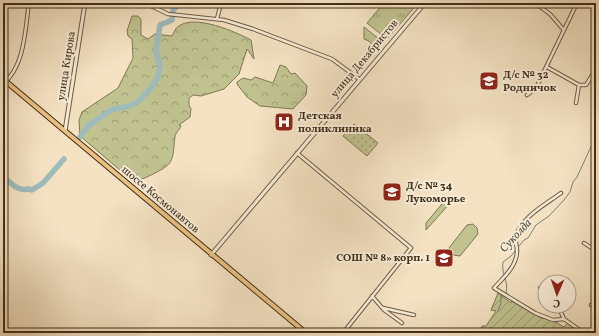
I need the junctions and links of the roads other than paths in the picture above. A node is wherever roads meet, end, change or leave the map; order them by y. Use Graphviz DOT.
graph roads {
  1 [pos="29,3"];
  2 [pos="86,3"];
  3 [pos="146,3"];
  4 [pos="221,3"];
  5 [pos="425,3"];
  6 [pos="535,3"];
  7 [pos="577,3"];
  8 [pos="217,19"];
  9 [pos="563,29"];
  10 [pos="546,67"];
  11 [pos="596,69"];
  12 [pos="359,79"];
  13 [pos="4,82"];
  14 [pos="579,85"];
  15 [pos="527,95"];
  16 [pos="576,103"];
  17 [pos="66,131"];
  18 [pos="297,153"];
  19 [pos="560,193"];
  20 [pos="584,243"];
  21 [pos="596,251"];
  22 [pos="211,255"];
  23 [pos="372,296"];
  24 [pos="591,305"];
  25 [pos="382,308"];
  26 [pos="596,308"];
  27 [pos="562,314"];
  28 [pos="414,316"];
  29 [pos="564,319"];
  30 [pos="402,323"];
  31 [pos="306,333"];
  32 [pos="343,333"];
  33 [pos="584,333"];
  1 -- 13 [label="street"];
  2 -- 17 [label="street, улица Кирова"];
  3 -- 8 [label="street"];
  4 -- 8 [label="street"];
  5 -- 12 [label="street, улица Декабристов"];
  6 -- 9 [label="street"];
  7 -- 9 [label="street"];
  8 -- 12 [label="street"];
  9 -- 10 [label="street"];
  10 -- 14 [label="street"];
  10 -- 15 [label="street"];
  11 -- 14 [label="street"];
  12 -- 18 [label="street, улица Декабристов"];
  13 -- 17 [label="main road, шоссе Космонавтов"];
  14 -- 16 [label="street"];
  17 -- 22 [label="main road, шоссе Космонавтов"];
  18 -- 22 [label="street, улица Декабристов"];
  18 -- 23 [label="street"];
  19 -- 29 [label="street"];
  20 -- 21 [label="street"];
  22 -- 31 [label="main road, шоссе Космонавтов"];
  23 -- 25 [label="street"];
  23 -- 32 [label="street"];
  24 -- 26 [label="street"];
  25 -- 28 [label="street"];
  25 -- 30 [label="street"];
  27 -- 29 [label="street"];
  29 -- 33 [label="street"];
}
